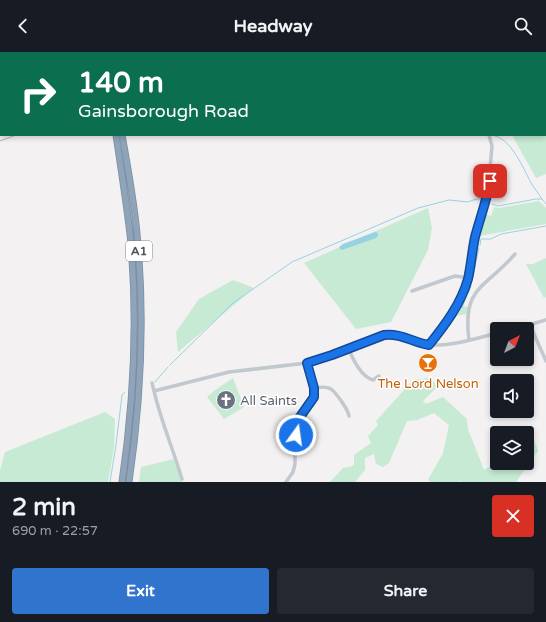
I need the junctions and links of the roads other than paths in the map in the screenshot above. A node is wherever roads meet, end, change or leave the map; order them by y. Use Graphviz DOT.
graph roads {
  1 [pos="116,136"];
  2 [pos="122,136"];
  3 [pos="489,136"];
  4 [pos="516,254"];
  5 [pos="468,278"];
  6 [pos="412,291"];
  7 [pos="546,320"];
  8 [pos="534,324"];
  9 [pos="534,334"];
  10 [pos="490,335"];
  11 [pos="469,340"];
  12 [pos="429,345"];
  13 [pos="348,348"];
  14 [pos="546,361"];
  15 [pos="307,363"];
  16 [pos="380,376"];
  17 [pos="152,383"];
  18 [pos="314,388"];
  19 [pos="154,391"];
  20 [pos="349,416"];
  21 [pos="182,479"];
  22 [pos="122,482"];
  23 [pos="129,482"];
  24 [pos="286,482"];
  1 -- 22 [label="highway, A1"];
  2 -- 23 [label="highway, A1"];
  3 -- 5 [label="street"];
  4 -- 11 [label="street"];
  5 -- 6 [label="street"];
  5 -- 12 [label="street"];
  7 -- 8 [label="street"];
  9 -- 14 [label="street"];
  10 -- 11 [label="street"];
  11 -- 12 [label="street"];
  12 -- 13 [label="street"];
  13 -- 15 [label="street"];
  13 -- 16 [label="street"];
  15 -- 18 [label="street"];
  15 -- 19 [label="street"];
  17 -- 19 [label="street"];
  18 -- 20 [label="street"];
  18 -- 24 [label="street"];
  19 -- 21 [label="street"];
}
